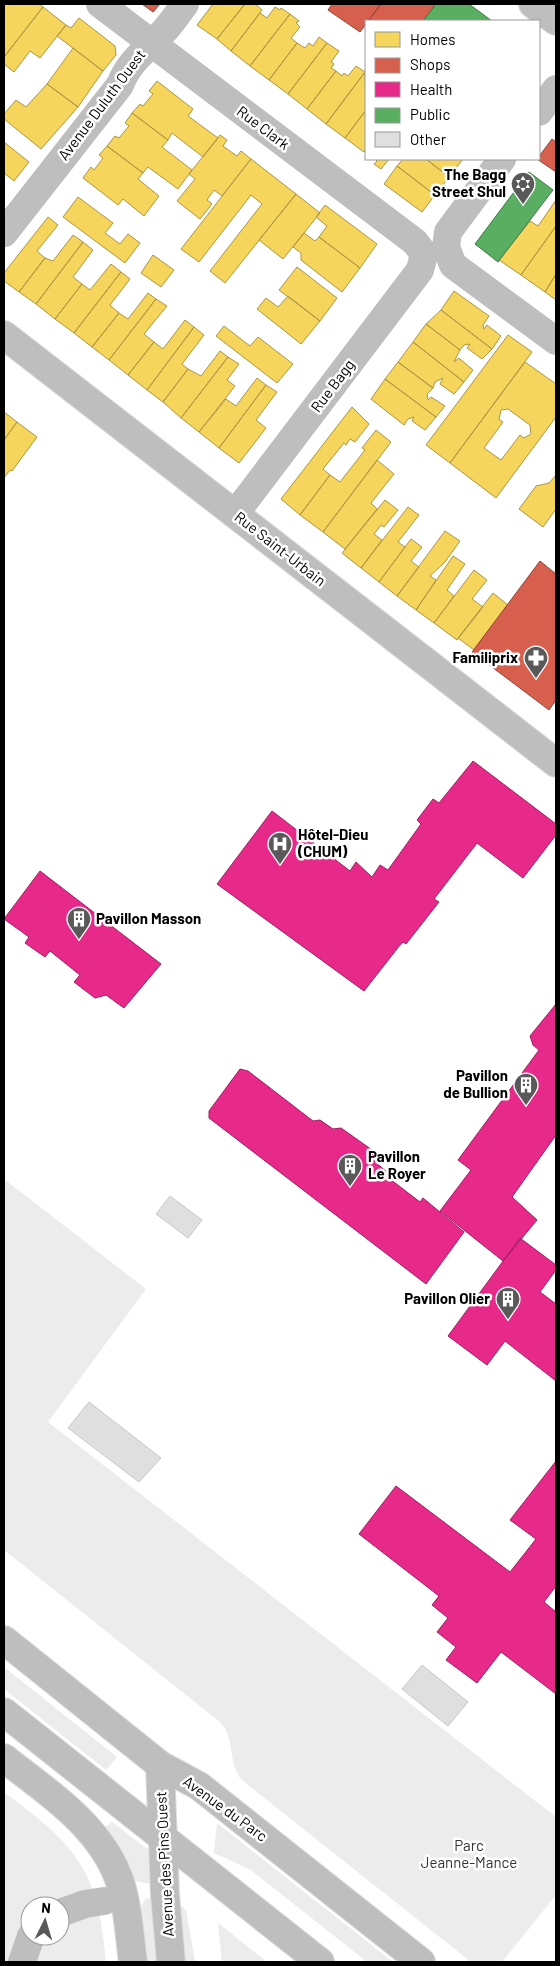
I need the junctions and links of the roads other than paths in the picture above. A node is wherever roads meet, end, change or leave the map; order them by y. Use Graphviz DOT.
graph roads {
  1 [pos="100,4"];
  2 [pos="185,4"];
  3 [pos="534,4"];
  4 [pos="556,21"];
  5 [pos="150,44"];
  6 [pos="556,89"];
  7 [pos="540,111"];
  8 [pos="501,160"];
  9 [pos="4,233"];
  10 [pos="435,251"];
  11 [pos="4,335"];
  12 [pos="556,341"];
  13 [pos="235,514"];
  14 [pos="555,758"];
  15 [pos="4,1640"];
  16 [pos="4,1712"];
  17 [pos="4,1758"];
  18 [pos="160,1765"];
  19 [pos="163,1838"];
  20 [pos="104,1901"];
  21 [pos="70,1909"];
  22 [pos="28,1946"];
  23 [pos="22,1962"];
  24 [pos="133,1962"];
  25 [pos="171,1962"];
  26 [pos="320,1962"];
  27 [pos="421,1962"];
  1 -- 5 [label="main road, Rue Clark"];
  2 -- 5 [label="main road, Avenue Duluth Ouest"];
  3 -- 4 [label="main road"];
  5 -- 9 [label="main road, Avenue Duluth Ouest"];
  5 -- 10 [label="main road, Rue Clark"];
  6 -- 7 [label="main road"];
  8 -- 10 [label="main road, Rue Bagg"];
  10 -- 12 [label="main road, Rue Clark"];
  10 -- 13 [label="main road, Rue Bagg"];
  11 -- 13 [label="main road, Rue Saint-Urbain"];
  13 -- 14 [label="main road, Rue Saint-Urbain"];
  15 -- 18 [label="main road, Avenue du Parc"];
  16 -- 19 [label="main road"];
  17 -- 24 [label="main road"];
  18 -- 19 [label="main road, Avenue des Pins Ouest"];
  18 -- 27 [label="main road, Avenue du Parc"];
  19 -- 25 [label="main road, Avenue des Pins Ouest"];
  19 -- 26 [label="main road"];
  20 -- 21 [label="main road"];
  22 -- 23 [label="main road"];
}
